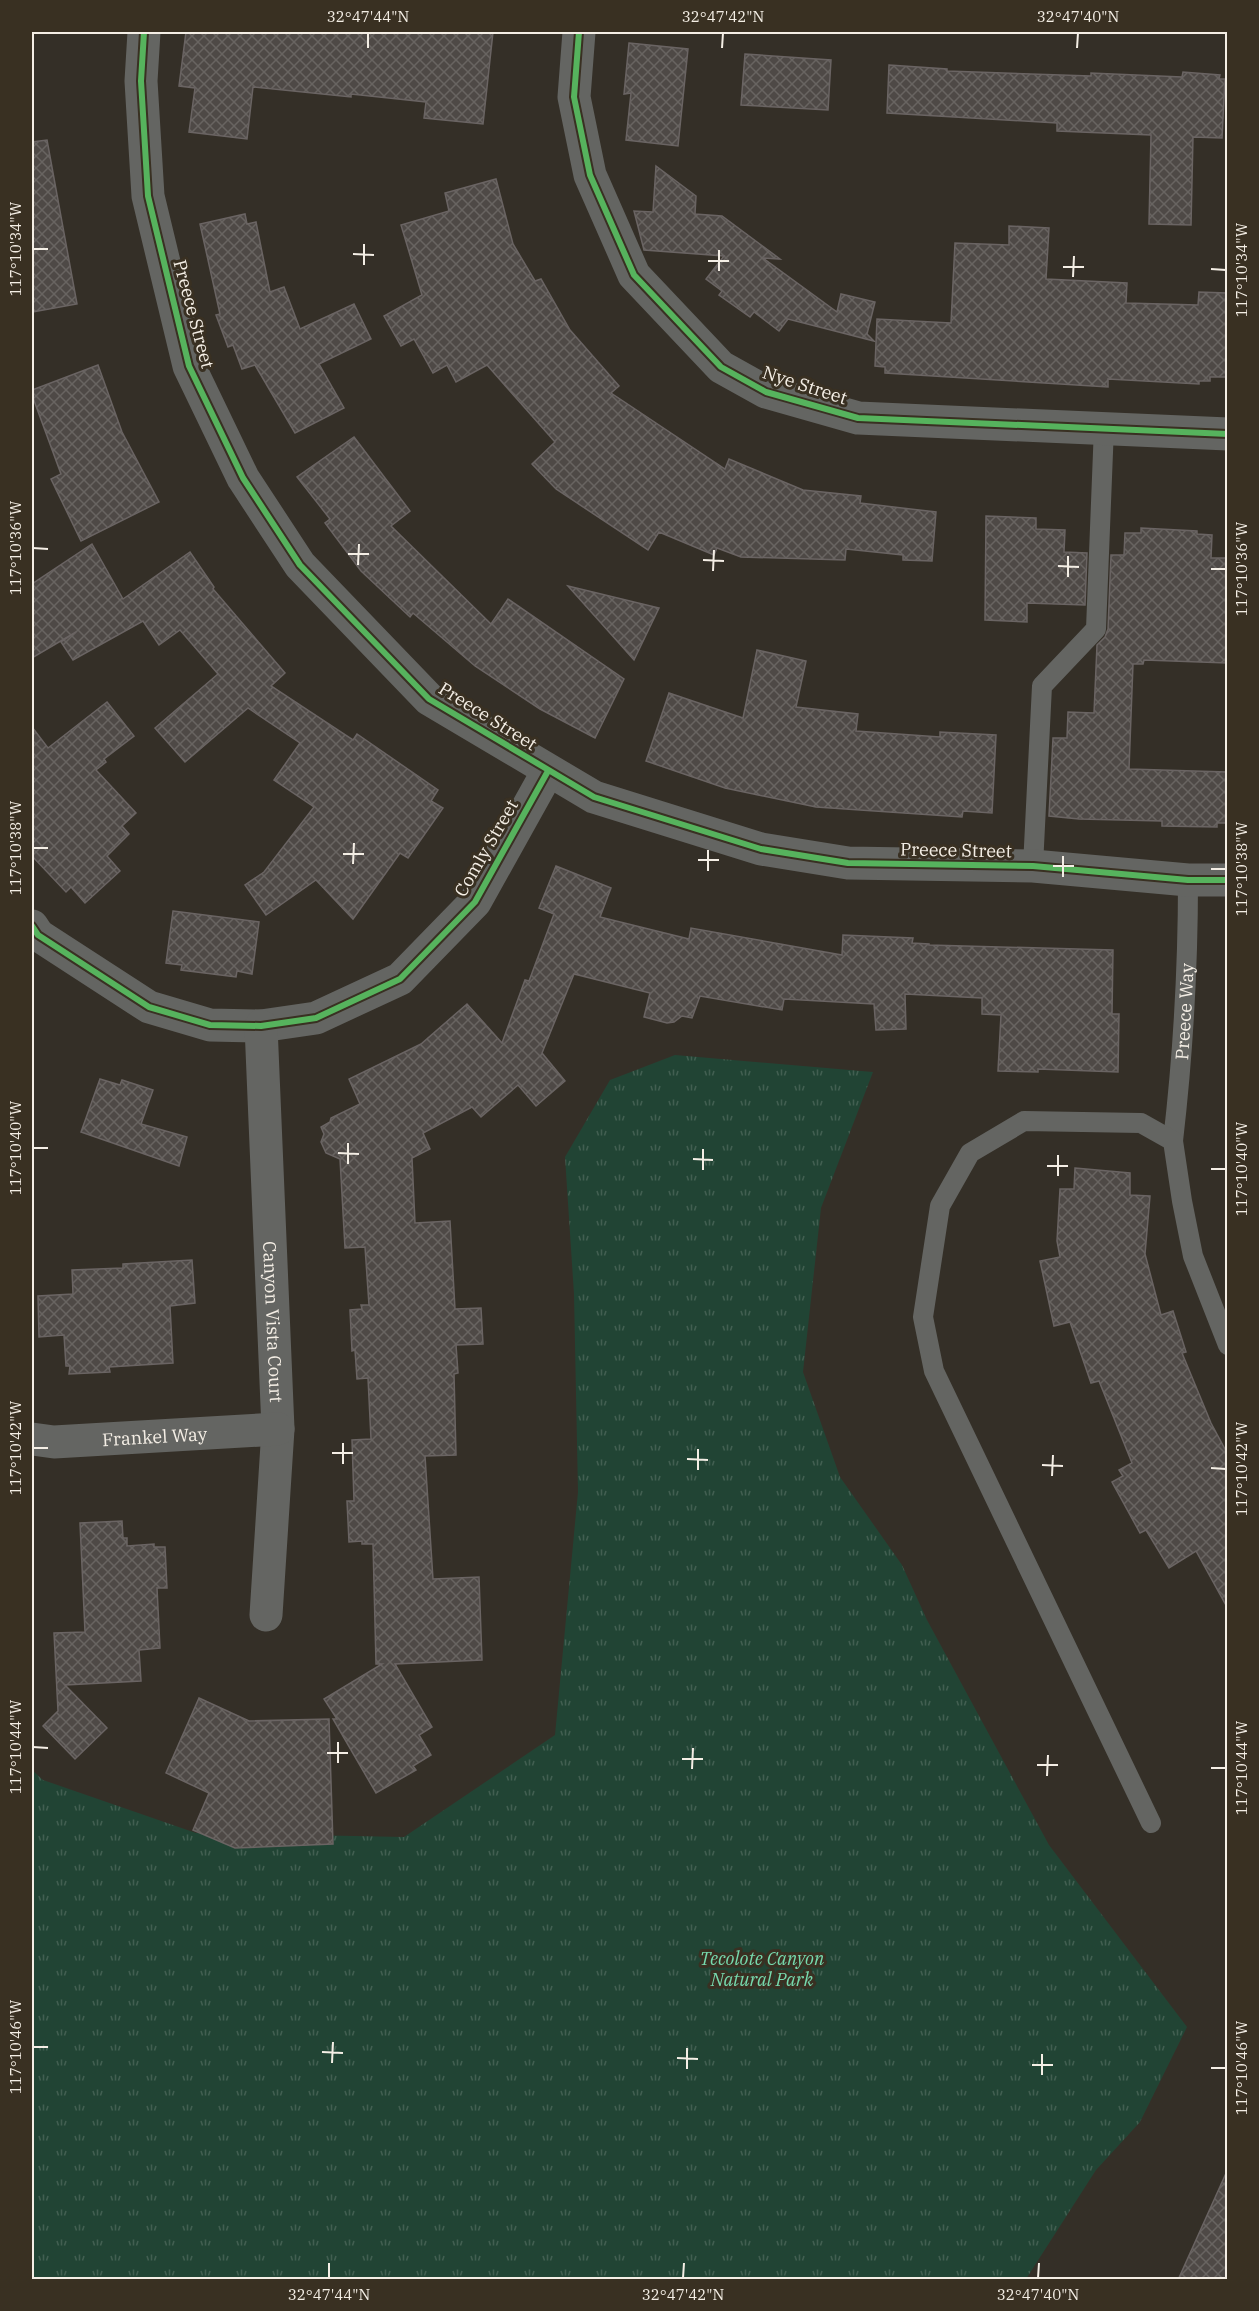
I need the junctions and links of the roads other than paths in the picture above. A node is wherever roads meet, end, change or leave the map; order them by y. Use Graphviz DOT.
graph roads {
  1 [pos="144,32"];
  2 [pos="579,32"];
  3 [pos="1104,427"];
  4 [pos="1227,434"];
  5 [pos="548,771"];
  6 [pos="1033,866"];
  7 [pos="1188,880"];
  8 [pos="1227,880"];
  9 [pos="32,926"];
  10 [pos="261,1026"];
  11 [pos="1173,1141"];
  12 [pos="1227,1345"];
  13 [pos="278,1429"];
  14 [pos="32,1439"];
  15 [pos="266,1615"];
  16 [pos="1151,1823"];
  1 -- 5 [label="street, Preece Street"];
  2 -- 3 [label="street, Nye Street"];
  3 -- 4 [label="street, Nye Street"];
  3 -- 6 [label="lane"];
  5 -- 6 [label="street, Preece Street"];
  5 -- 10 [label="street, Comly Street"];
  6 -- 7 [label="street, Preece Street"];
  7 -- 8 [label="street, Preece Street"];
  7 -- 11 [label="lane, Preece Way"];
  9 -- 10 [label="street, Comly Street"];
  10 -- 13 [label="street, Canyon Vista Court"];
  11 -- 12 [label="lane, Preece Way"];
  11 -- 16 [label="lane"];
  13 -- 14 [label="street, Frankel Way"];
  13 -- 15 [label="street, Canyon Vista Court"];
}
